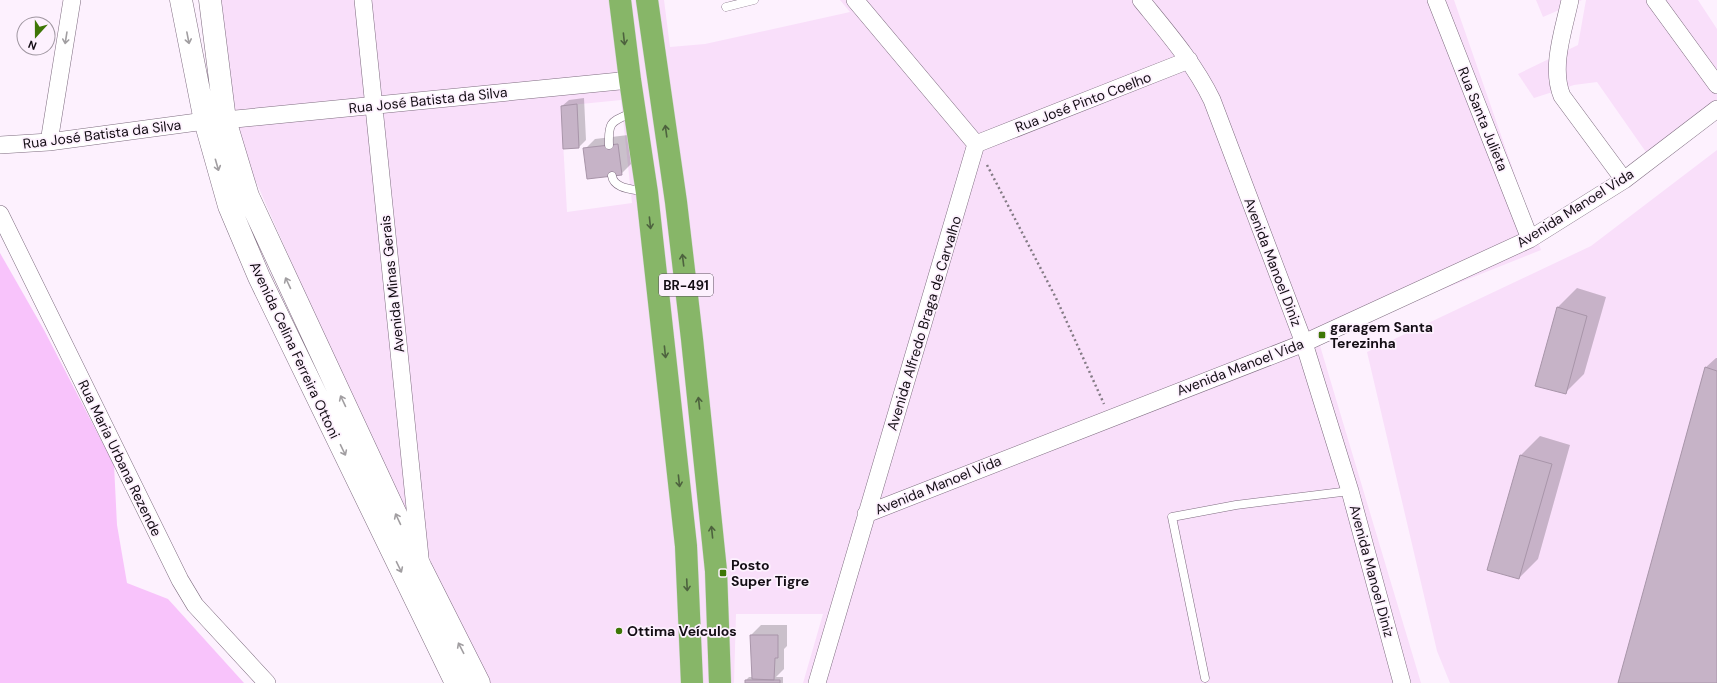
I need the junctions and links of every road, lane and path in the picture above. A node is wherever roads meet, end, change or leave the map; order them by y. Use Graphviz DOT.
graph roads {
  1 [pos="72,0"];
  2 [pos="181,0"];
  3 [pos="210,0"];
  4 [pos="363,0"];
  5 [pos="620,0"];
  6 [pos="647,0"];
  7 [pos="754,0"];
  8 [pos="855,0"];
  9 [pos="1141,0"];
  10 [pos="1436,0"];
  11 [pos="1570,0"];
  12 [pos="1655,0"];
  13 [pos="726,7"];
  14 [pos="1189,60"];
  15 [pos="630,80"];
  16 [pos="1717,85"];
  17 [pos="374,105"];
  18 [pos="1717,109"];
  19 [pos="635,111"];
  20 [pos="215,121"];
  21 [pos="49,142"];
  22 [pos="976,144"];
  23 [pos="0,145"];
  24 [pos="609,145"];
  25 [pos="612,176"];
  26 [pos="1624,180"];
  27 [pos="647,193"];
  28 [pos="0,214"];
  29 [pos="1530,239"];
  30 [pos="1304,343"];
  31 [pos="1110,418"];
  32 [pos="1350,491"];
  33 [pos="866,514"];
  34 [pos="421,568"];
  35 [pos="1205,678"];
  36 [pos="267,683"];
  37 [pos="456,683"];
  38 [pos="479,683"];
  39 [pos="692,683"];
  40 [pos="720,683"];
  41 [pos="817,683"];
  42 [pos="1402,683"];
  1 -- 21 [label="street, one-way"];
  2 -- 20 [label="main road, Avenida Celina Ferreira Ottoni, one-way"];
  3 -- 20 [label="main road, Avenida Celina Ferreira Ottoni"];
  4 -- 17 [label="street, Avenida Minas Gerais"];
  5 -- 15 [label="highway, BR-491, one-way"];
  40 -- 6 [label="highway, BR-491, one-way"];
  7 -- 13 [label="lane"];
  8 -- 22 [label="street"];
  9 -- 14 [label="street, Avenida Manoel Diniz"];
  10 -- 29 [label="street, Rua Santa Julieta"];
  11 -- 26 [label="street"];
  12 -- 16 [label="street"];
  14 -- 22 [label="street, Rua José Pinto Coelho"];
  14 -- 30 [label="street, Avenida Manoel Diniz"];
  15 -- 17 [label="street, Rua José Batista da Silva"];
  15 -- 19 [label="highway, BR-491"];
  17 -- 20 [label="street, Rua José Batista da Silva"];
  17 -- 34 [label="street, Avenida Minas Gerais"];
  18 -- 26 [label="street, Avenida Manoel Vida"];
  19 -- 24 [label="lane"];
  19 -- 27 [label="highway, BR-491"];
  20 -- 21 [label="street, Rua José Batista da Silva"];
  34 -- 20 [label="main road, Avenida Celina Ferreira Ottoni, one-way"];
  20 -- 37 [label="main road, Avenida Celina Ferreira Ottoni, one-way"];
  21 -- 23 [label="street, Rua José Batista da Silva"];
  22 -- 31 [label="path"];
  22 -- 33 [label="street, Avenida Alfredo Braga de Carvalho"];
  25 -- 27 [label="lane"];
  26 -- 29 [label="street, Avenida Manoel Vida"];
  27 -- 39 [label="highway, BR-491, one-way"];
  28 -- 36 [label="street, Rua Maria Urbana Rezende"];
  29 -- 30 [label="street, Avenida Manoel Vida"];
  30 -- 31 [label="street, Avenida Manoel Vida"];
  30 -- 32 [label="street, Avenida Manoel Diniz"];
  31 -- 33 [label="street, Avenida Manoel Vida"];
  32 -- 35 [label="lane"];
  32 -- 42 [label="street, Avenida Manoel Diniz"];
  33 -- 41 [label="street, Avenida Alfredo Braga de Carvalho"];
  38 -- 34 [label="main road, Avenida Celina Ferreira Ottoni, one-way"];
}
